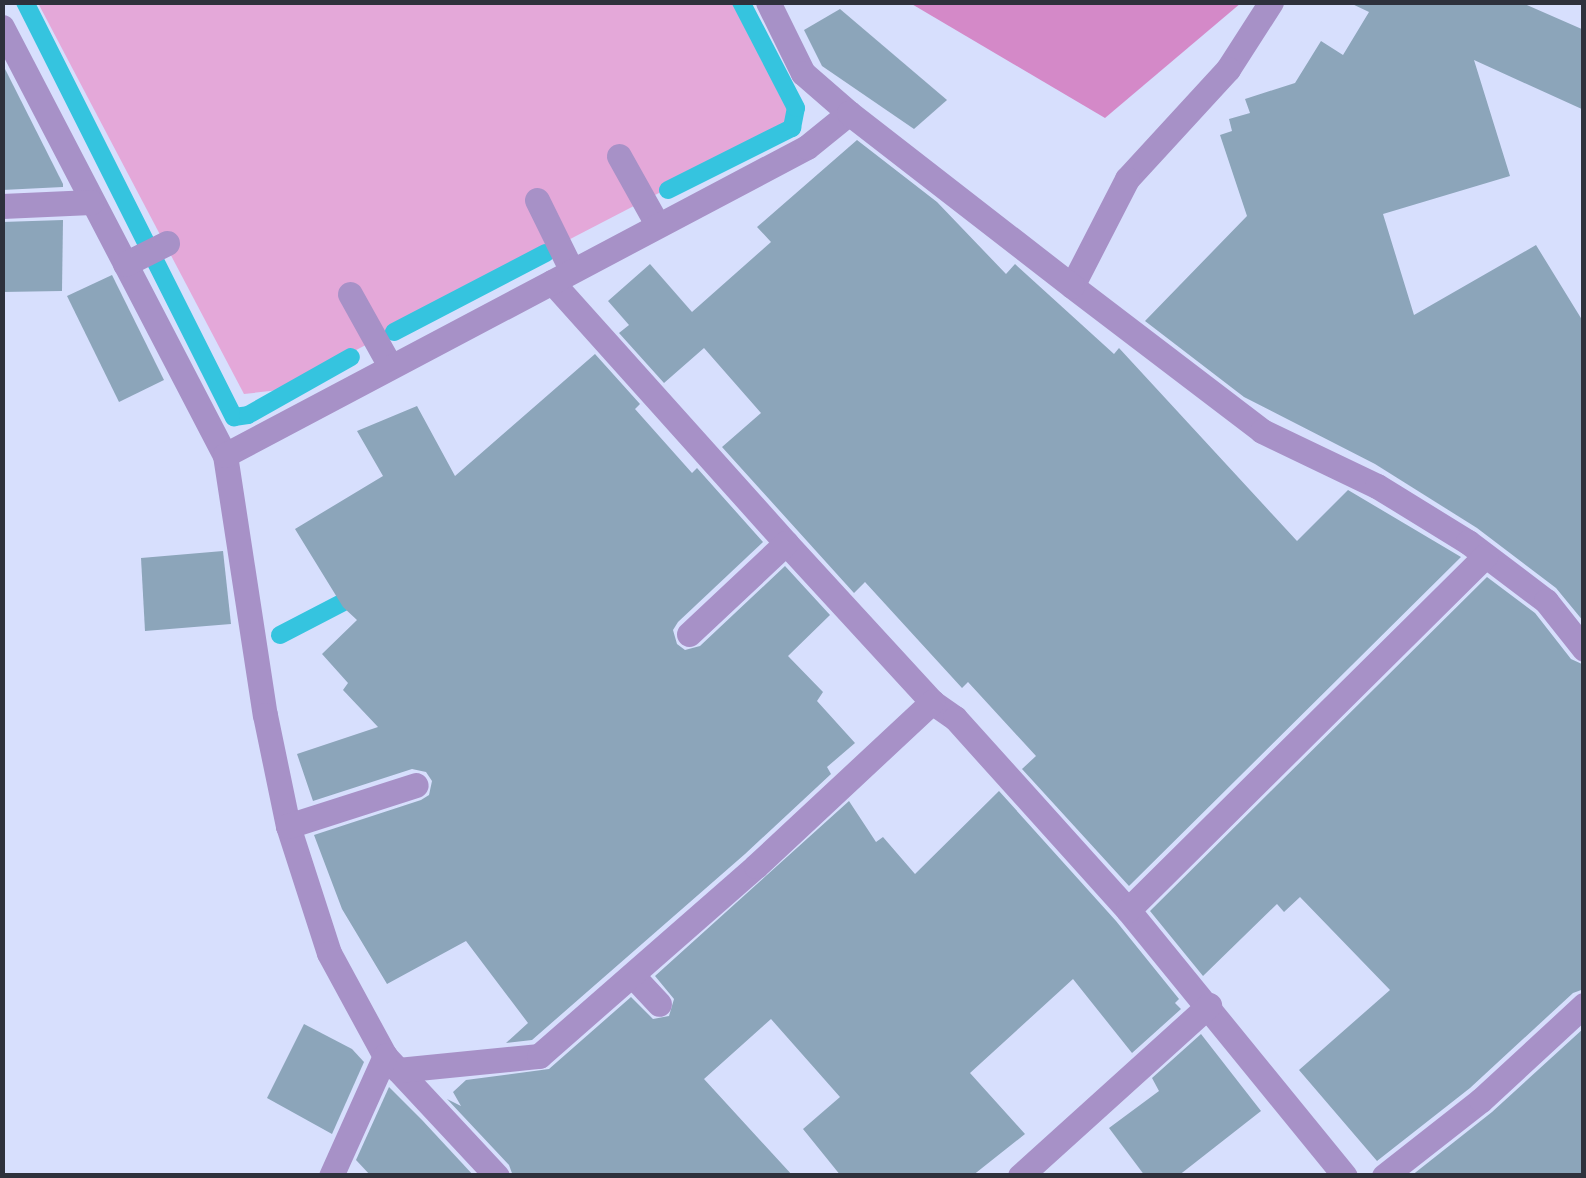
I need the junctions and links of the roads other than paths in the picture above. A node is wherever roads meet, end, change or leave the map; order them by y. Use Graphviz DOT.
graph roads {
  1 [pos="768,2"];
  2 [pos="1271,2"];
  3 [pos="2,27"];
  4 [pos="849,113"];
  5 [pos="619,156"];
  6 [pos="537,200"];
  7 [pos="91,202"];
  8 [pos="2,206"];
  9 [pos="658,224"];
  10 [pos="167,243"];
  11 [pos="125,264"];
  12 [pos="561,275"];
  13 [pos="1072,286"];
  14 [pos="350,294"];
  15 [pos="390,366"];
  16 [pos="224,455"];
  17 [pos="786,544"];
  18 [pos="1485,556"];
  19 [pos="688,634"];
  20 [pos="1584,649"];
  21 [pos="932,702"];
  22 [pos="416,784"];
  23 [pos="288,826"];
  24 [pos="1128,910"];
  25 [pos="633,976"];
  26 [pos="659,1004"];
  27 [pos="1209,1005"];
  28 [pos="1584,1005"];
  29 [pos="391,1063"];
  30 [pos="331,1176"];
  31 [pos="497,1176"];
  32 [pos="1020,1176"];
  33 [pos="1345,1176"];
  34 [pos="1384,1176"];
  1 -- 4 [label="street"];
  2 -- 13 [label="street"];
  3 -- 7 [label="street"];
  4 -- 9 [label="street"];
  4 -- 13 [label="street"];
  5 -- 9 [label="street"];
  6 -- 12 [label="street"];
  7 -- 8 [label="street"];
  7 -- 11 [label="street"];
  9 -- 12 [label="street"];
  10 -- 11 [label="street"];
  11 -- 16 [label="street"];
  12 -- 15 [label="street"];
  12 -- 17 [label="street"];
  13 -- 18 [label="street"];
  14 -- 15 [label="street"];
  15 -- 16 [label="street"];
  16 -- 23 [label="street"];
  17 -- 19 [label="street"];
  17 -- 21 [label="street"];
  18 -- 20 [label="street"];
  18 -- 24 [label="street"];
  21 -- 24 [label="street"];
  21 -- 25 [label="street"];
  22 -- 23 [label="street"];
  23 -- 29 [label="street"];
  24 -- 27 [label="street"];
  25 -- 26 [label="street"];
  25 -- 29 [label="street"];
  27 -- 32 [label="street"];
  27 -- 33 [label="street"];
  28 -- 34 [label="street"];
  29 -- 30 [label="street"];
  29 -- 31 [label="street"];
}
